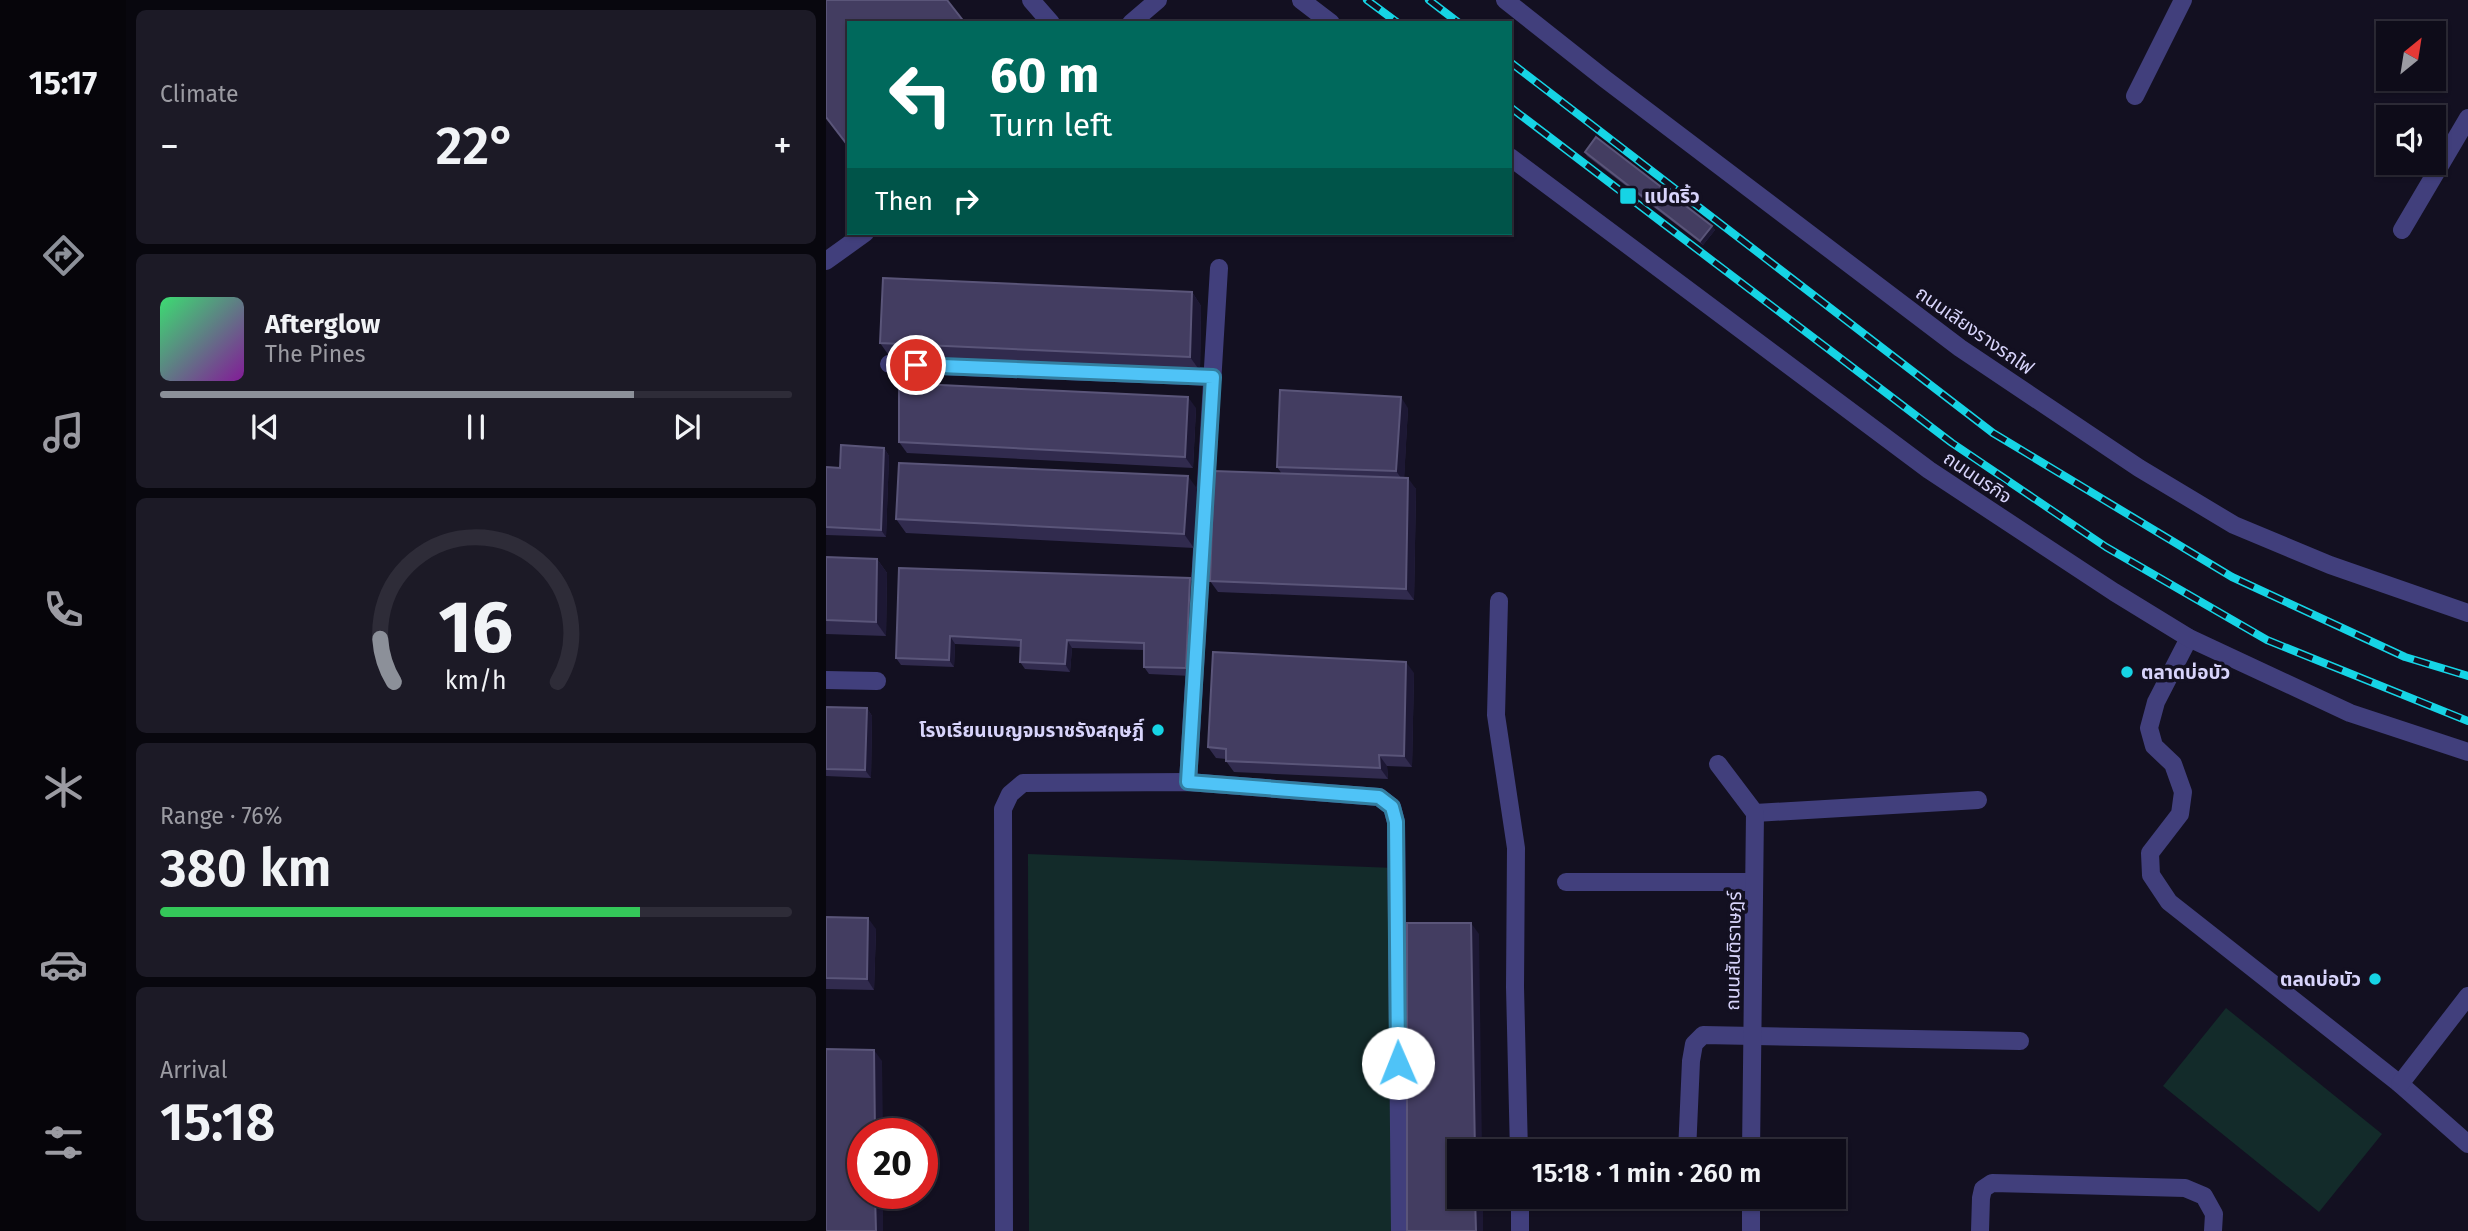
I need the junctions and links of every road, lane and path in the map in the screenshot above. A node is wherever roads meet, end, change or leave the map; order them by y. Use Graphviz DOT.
graph roads {
  1 [pos="1031,0"];
  2 [pos="1158,0"];
  3 [pos="1301,0"];
  4 [pos="1504,0"];
  5 [pos="2183,0"];
  6 [pos="1049,21"];
  7 [pos="1133,21"];
  8 [pos="1328,21"];
  9 [pos="2135,96"];
  10 [pos="2468,117"];
  11 [pos="1512,158"];
  12 [pos="2402,230"];
  13 [pos="862,235"];
  14 [pos="826,261"];
  15 [pos="1219,268"];
  16 [pos="889,364"];
  17 [pos="1213,377"];
  18 [pos="1499,601"];
  19 [pos="2468,613"];
  20 [pos="2189,638"];
  21 [pos="826,680"];
  22 [pos="877,681"];
  23 [pos="2468,752"];
  24 [pos="1718,764"];
  25 [pos="1188,782"];
  26 [pos="1978,800"];
  27 [pos="1755,813"];
  28 [pos="1566,882"];
  29 [pos="1754,882"];
  30 [pos="2468,996"];
  31 [pos="1752,1036"];
  32 [pos="2020,1041"];
  33 [pos="2400,1084"];
  34 [pos="1519,1139"];
  35 [pos="1688,1139"];
  36 [pos="1751,1139"];
  37 [pos="2468,1144"];
  38 [pos="1520,1209"];
  39 [pos="1751,1209"];
  40 [pos="1004,1231"];
  41 [pos="1400,1231"];
  42 [pos="1520,1231"];
  43 [pos="1751,1231"];
  44 [pos="1980,1231"];
  45 [pos="2213,1231"];
  1 -- 6 [label="street"];
  2 -- 7 [label="street"];
  3 -- 8 [label="street"];
  4 -- 19 [label="street, ถนนเลียงรางรถไฟ"];
  5 -- 9 [label="street"];
  10 -- 12 [label="street"];
  11 -- 20 [label="street, ถนนนรกิจ"];
  13 -- 14 [label="street"];
  15 -- 17 [label="street"];
  16 -- 17 [label="street"];
  17 -- 25 [label="street"];
  18 -- 34 [label="street"];
  20 -- 23 [label="street, ถนนนรกิจ"];
  20 -- 33 [label="street"];
  21 -- 22 [label="street"];
  24 -- 27 [label="street"];
  25 -- 40 [label="street"];
  25 -- 41 [label="street"];
  26 -- 27 [label="street"];
  27 -- 29 [label="street, ถนนสันติราษฎร์"];
  28 -- 29 [label="street"];
  29 -- 31 [label="street, ถนนสันติราษฎร์"];
  30 -- 33 [label="street"];
  31 -- 32 [label="street"];
  31 -- 35 [label="street"];
  31 -- 36 [label="street, ถนนสันติราษฎร์"];
  33 -- 37 [label="street"];
  38 -- 42 [label="street"];
  39 -- 43 [label="street"];
  44 -- 45 [label="street"];
}
